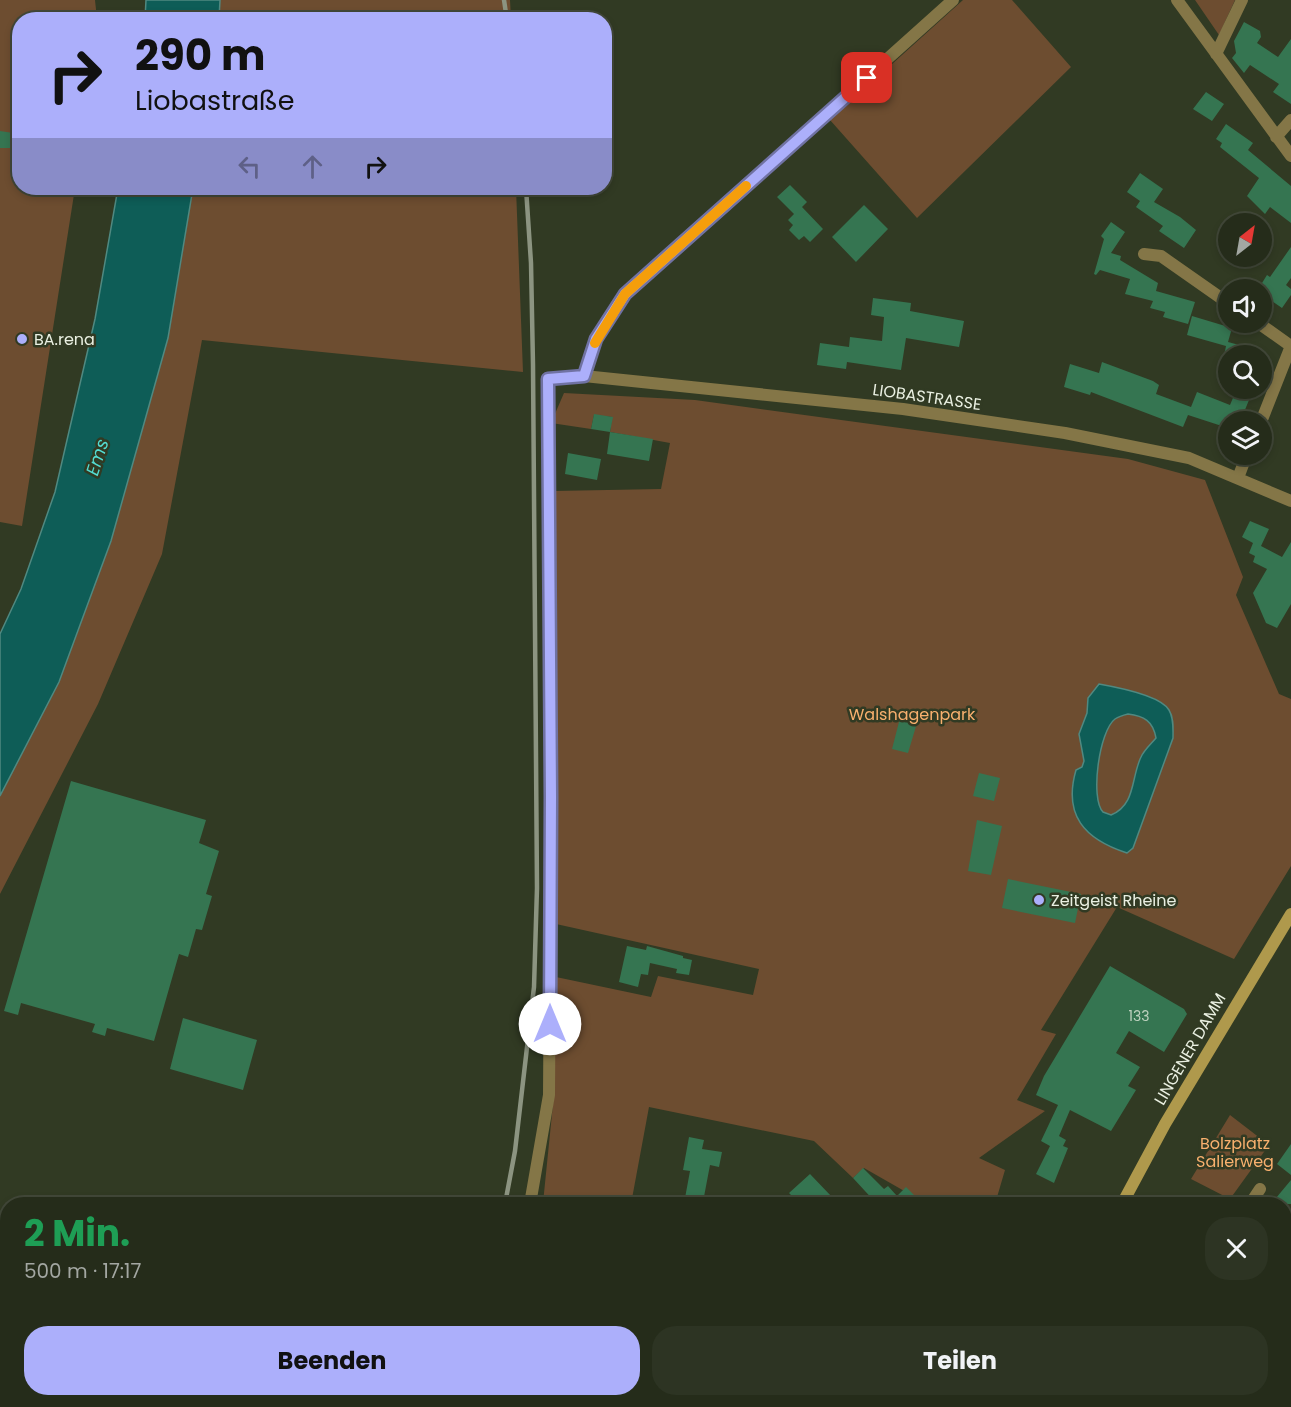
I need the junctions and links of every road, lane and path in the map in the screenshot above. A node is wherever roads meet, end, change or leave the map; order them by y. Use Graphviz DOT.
graph roads {
  1 [pos="953,0"];
  2 [pos="1178,0"];
  3 [pos="1242,0"];
  4 [pos="1216,54"];
  5 [pos="1291,120"];
  6 [pos="1276,137"];
  7 [pos="1291,156"];
  8 [pos="1144,254"];
  9 [pos="1218,296"];
  10 [pos="1272,333"];
  11 [pos="1291,346"];
  12 [pos="584,376"];
  13 [pos="1265,411"];
  14 [pos="1243,465"];
  15 [pos="1238,478"];
  16 [pos="1291,501"];
  17 [pos="1291,914"];
  18 [pos="1260,1189"];
  19 [pos="531,1197"];
  20 [pos="1126,1197"];
  21 [pos="1255,1197"];
  1 -- 12 [label="street"];
  2 -- 4 [label="street"];
  3 -- 4 [label="street"];
  4 -- 6 [label="street"];
  5 -- 6 [label="street"];
  6 -- 7 [label="street"];
  8 -- 9 [label="street"];
  10 -- 11 [label="street"];
  11 -- 13 [label="street"];
  12 -- 15 [label="street, LIOBASTRASSE"];
  12 -- 19 [label="street, LIOBASTRASSE"];
  14 -- 15 [label="street"];
  15 -- 16 [label="street, LIOBASTRASSE"];
  17 -- 20 [label="main road, LINGENER DAMM"];
  18 -- 21 [label="street"];
}
